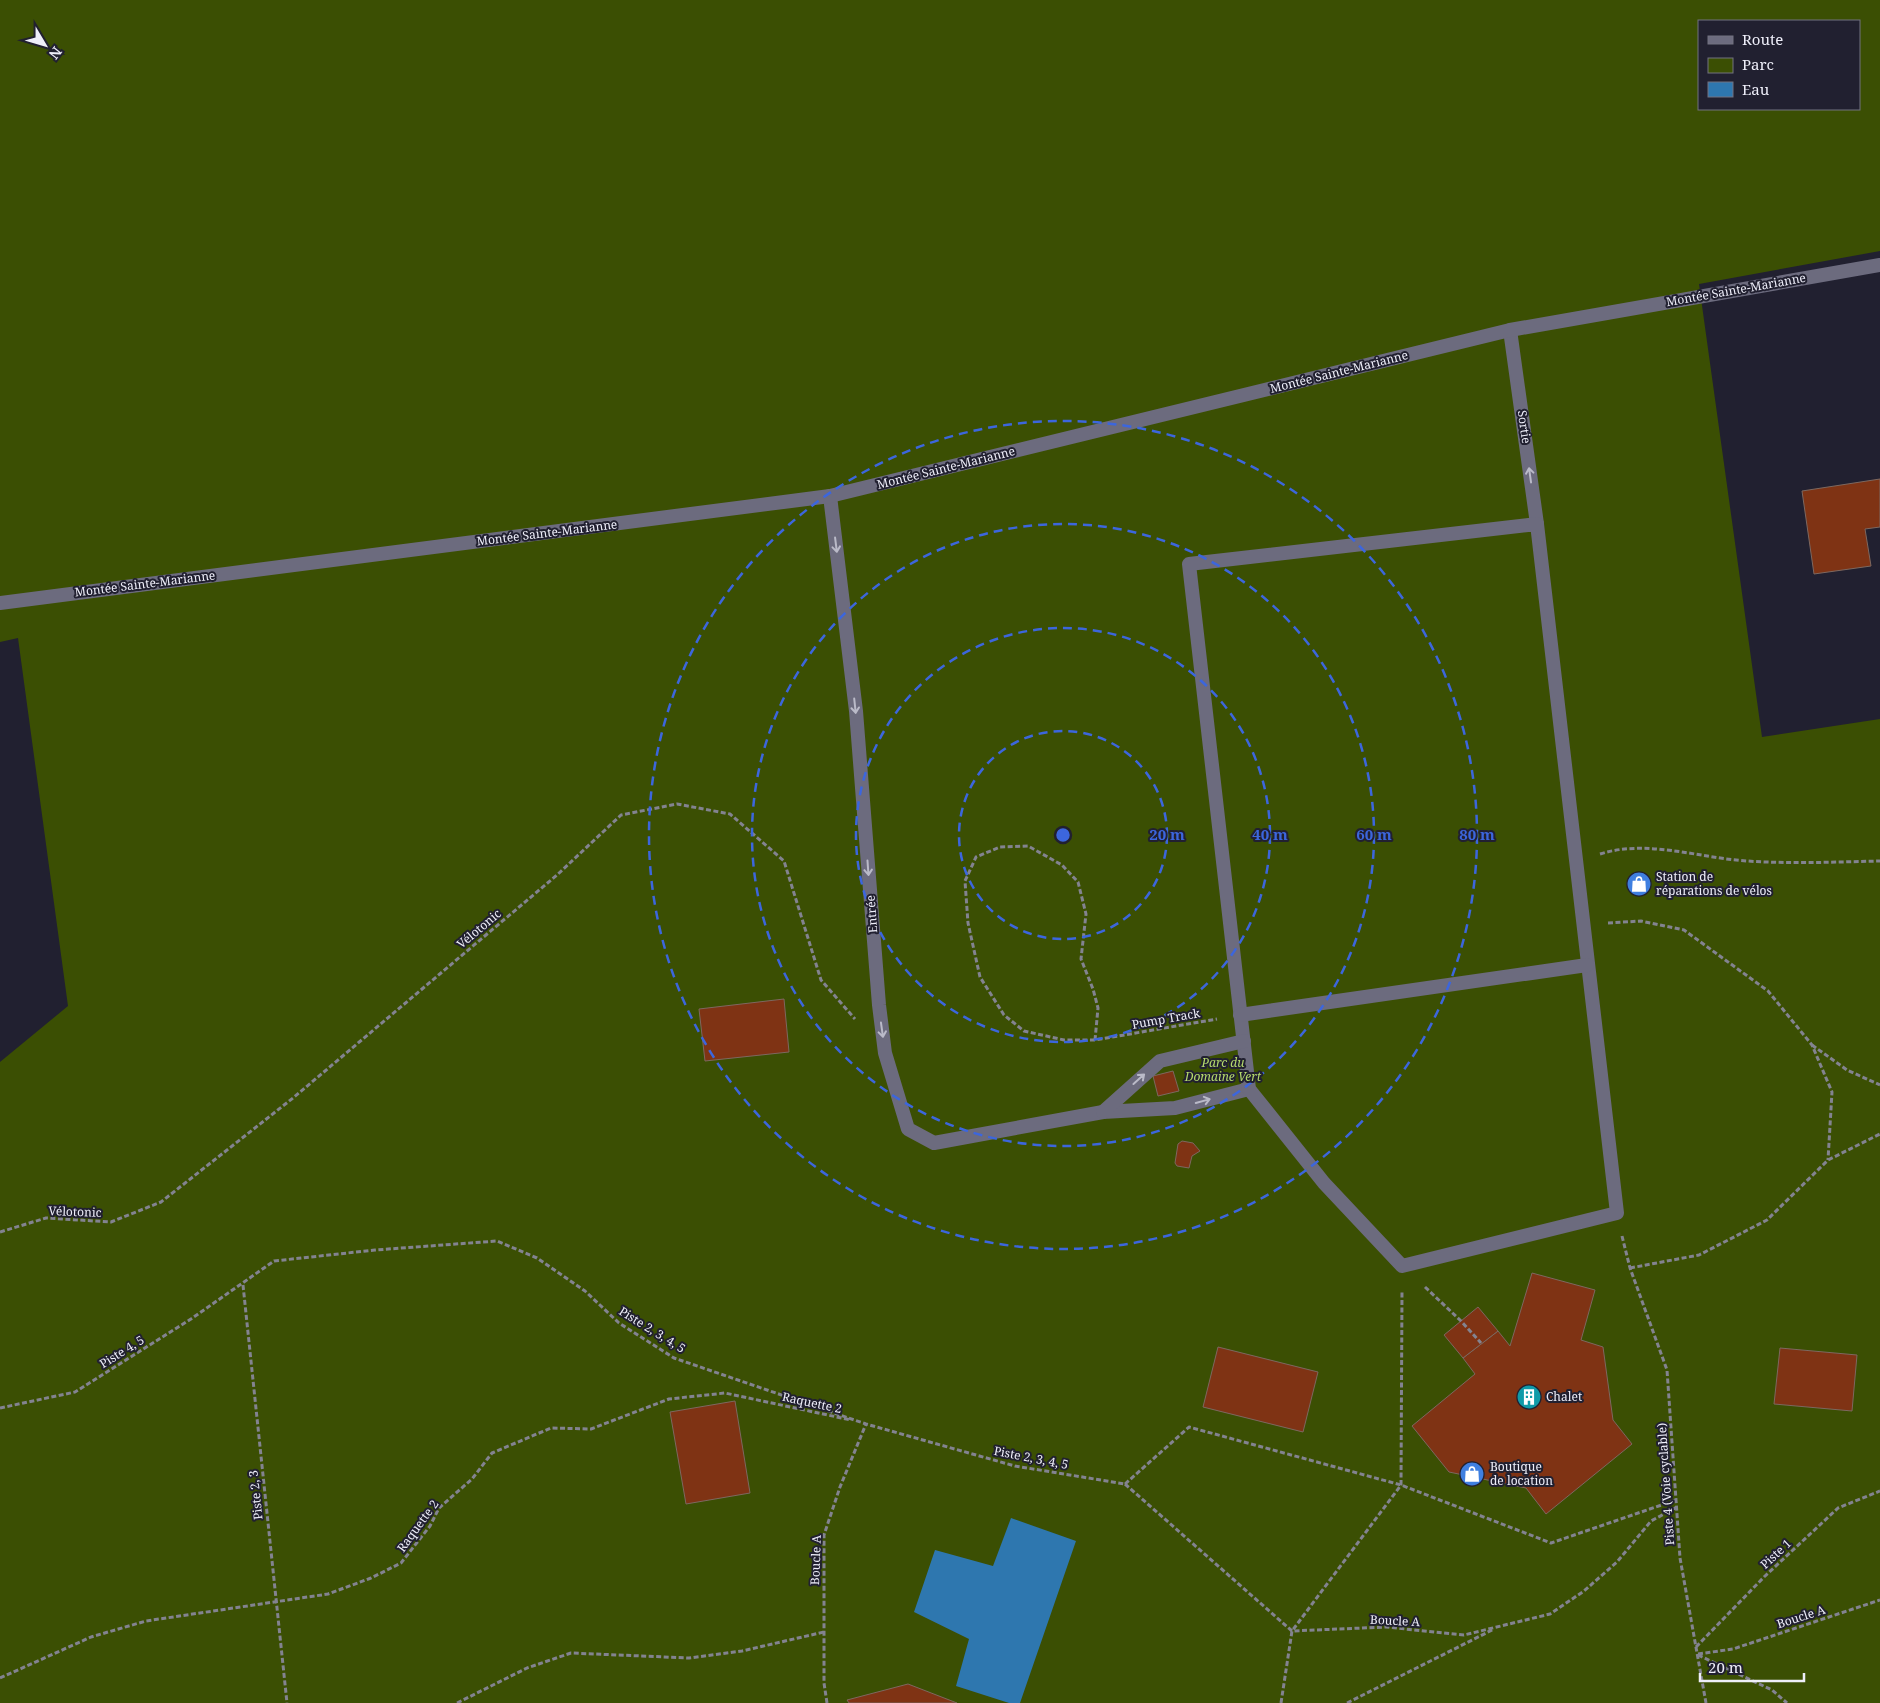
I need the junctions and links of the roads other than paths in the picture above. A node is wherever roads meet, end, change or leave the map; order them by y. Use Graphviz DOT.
graph roads {
  1 [pos="1880,265"];
  2 [pos="1510,330"];
  3 [pos="830,496"];
  4 [pos="1537,524"];
  5 [pos="0,603"];
  6 [pos="1587,965"];
  7 [pos="1240,1015"];
  8 [pos="1244,1041"];
  9 [pos="1249,1089"];
  10 [pos="1103,1112"];
  1 -- 2 [label="street, Montée Sainte-Marianne"];
  2 -- 3 [label="street, Montée Sainte-Marianne"];
  4 -- 2 [label="street, Sortie, one-way"];
  3 -- 5 [label="street, Montée Sainte-Marianne"];
  3 -- 10 [label="street, Entrée, one-way"];
  4 -- 6 [label="street, Sortie"];
  4 -- 7 [label="street"];
  6 -- 7 [label="street"];
  6 -- 9 [label="street, Sortie"];
  7 -- 8 [label="street"];
  8 -- 9 [label="street"];
  10 -- 8 [label="street, one-way"];
  10 -- 9 [label="street, Entrée, one-way"];
}
